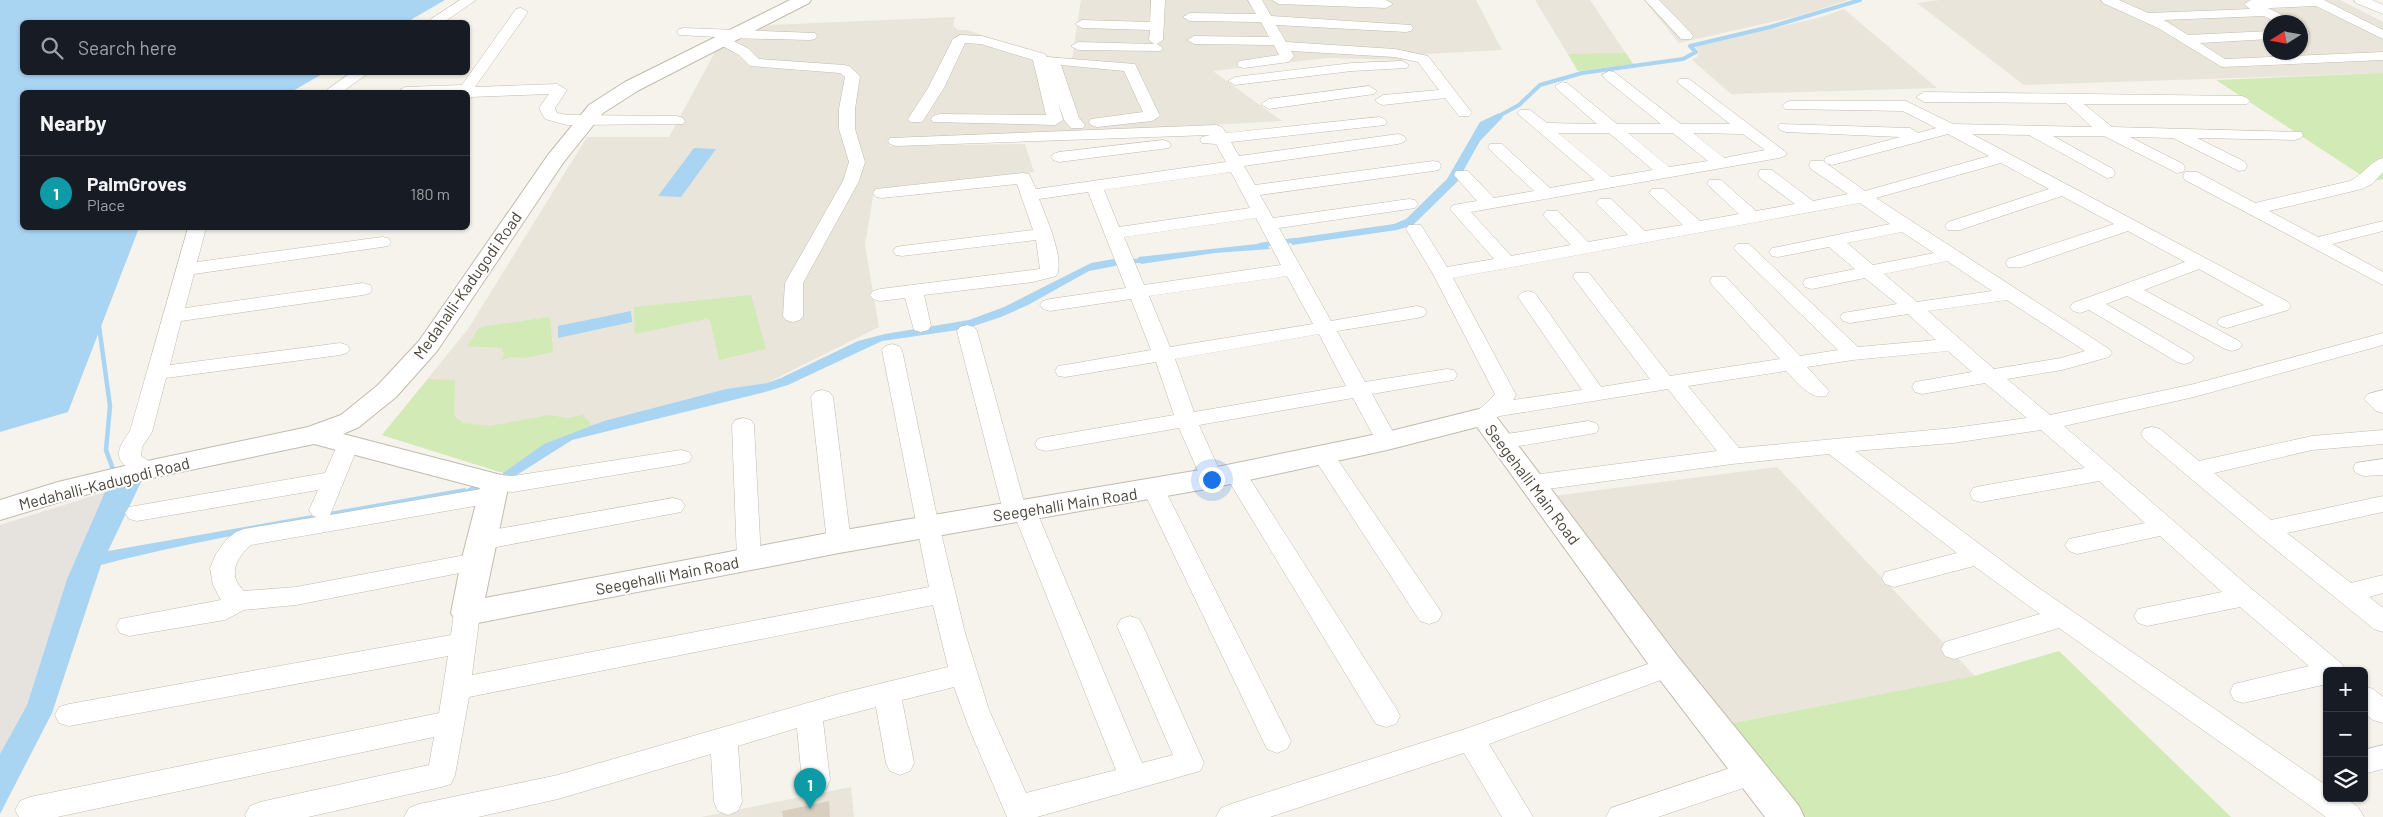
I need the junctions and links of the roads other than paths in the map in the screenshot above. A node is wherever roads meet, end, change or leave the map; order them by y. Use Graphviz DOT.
graph roads {
  1 [pos="469,0"];
  2 [pos="803,0"];
  3 [pos="1158,0"];
  4 [pos="1255,0"];
  5 [pos="1279,0"];
  6 [pos="1652,0"];
  7 [pos="2108,0"];
  8 [pos="2223,0"];
  9 [pos="2361,0"];
  10 [pos="1386,4"];
  11 [pos="2260,10"];
  12 [pos="2383,10"];
  13 [pos="521,12"];
  14 [pos="2270,15"];
  15 [pos="1190,17"];
  16 [pos="2145,17"];
  17 [pos="1265,19"];
  18 [pos="439,20"];
  19 [pos="1082,24"];
  20 [pos="1157,26"];
  21 [pos="2367,27"];
  22 [pos="1406,28"];
  23 [pos="2342,28"];
  24 [pos="684,32"];
  25 [pos="2263,35"];
  26 [pos="2383,35"];
  27 [pos="1686,36"];
  28 [pos="730,37"];
  29 [pos="806,40"];
  30 [pos="1194,40"];
  31 [pos="2185,40"];
  32 [pos="1280,43"];
  33 [pos="1078,46"];
  34 [pos="2383,56"];
  35 [pos="1244,64"];
  36 [pos="1428,64"];
  37 [pos="1303,73"];
  38 [pos="358,75"];
  39 [pos="1609,75"];
  40 [pos="1235,81"];
  41 [pos="1684,82"];
  42 [pos="1562,86"];
  43 [pos="465,89"];
  44 [pos="336,90"];
  45 [pos="459,90"];
  46 [pos="1369,91"];
  47 [pos="470,92"];
  48 [pos="1450,93"];
  49 [pos="1320,97"];
  50 [pos="1924,97"];
  51 [pos="1383,100"];
  52 [pos="2071,100"];
  53 [pos="2242,101"];
  54 [pos="1269,104"];
  55 [pos="1790,106"];
  56 [pos="1464,113"];
  57 [pos="1525,113"];
  58 [pos="939,119"];
  59 [pos="587,120"];
  60 [pos="677,121"];
  61 [pos="1379,122"];
  62 [pos="1341,126"];
  63 [pos="1786,127"];
  64 [pos="1543,128"];
  65 [pos="1613,128"];
  66 [pos="1676,128"];
  67 [pos="1748,129"];
  68 [pos="1950,129"];
  69 [pos="1079,130"];
  70 [pos="2032,130"];
  71 [pos="2108,132"];
  72 [pos="2174,133"];
  73 [pos="1930,134"];
  74 [pos="2295,135"];
  75 [pos="1221,139"];
  76 [pos="1398,139"];
  77 [pos="934,140"];
  78 [pos="896,141"];
  79 [pos="1496,147"];
  80 [pos="2003,157"];
  81 [pos="1059,158"];
  82 [pos="1721,163"];
  83 [pos="2383,163"];
  84 [pos="1235,164"];
  85 [pos="1433,166"];
  86 [pos="2239,166"];
  87 [pos="1666,173"];
  88 [pos="2107,173"];
  89 [pos="1766,174"];
  90 [pos="1462,175"];
  91 [pos="1608,183"];
  92 [pos="1715,184"];
  93 [pos="1094,187"];
  94 [pos="2062,190"];
  95 [pos="1250,191"];
  96 [pos="882,193"];
  97 [pos="1658,193"];
  98 [pos="1547,194"];
  99 [pos="1029,195"];
  100 [pos="1862,197"];
  101 [pos="1409,204"];
  102 [pos="1490,204"];
  103 [pos="1605,204"];
  104 [pos="1810,207"];
  105 [pos="2254,209"];
  106 [pos="1552,214"];
  107 [pos="1753,218"];
  108 [pos="2128,225"];
  109 [pos="1905,226"];
  110 [pos="1954,226"];
  111 [pos="2383,226"];
  112 [pos="1697,228"];
  113 [pos="1414,229"];
  114 [pos="197,230"];
  115 [pos="1272,231"];
  116 [pos="1114,233"];
  117 [pos="1042,234"];
  118 [pos="1642,238"];
  119 [pos="382,242"];
  120 [pos="1834,242"];
  121 [pos="2316,243"];
  122 [pos="1743,248"];
  123 [pos="1585,249"];
  124 [pos="902,251"];
  125 [pos="1778,252"];
  126 [pos="1950,255"];
  127 [pos="1507,263"];
  128 [pos="2015,263"];
  129 [pos="2199,263"];
  130 [pos="187,269"];
  131 [pos="1293,269"];
  132 [pos="1870,273"];
  133 [pos="1442,274"];
  134 [pos="1582,277"];
  135 [pos="2383,279"];
  136 [pos="1719,281"];
  137 [pos="1812,283"];
  138 [pos="363,289"];
  139 [pos="2128,289"];
  140 [pos="913,291"];
  141 [pos="1136,292"];
  142 [pos="2008,294"];
  143 [pos="880,295"];
  144 [pos="1528,297"];
  145 [pos="1050,305"];
  146 [pos="1914,309"];
  147 [pos="1417,312"];
  148 [pos="172,316"];
  149 [pos="793,316"];
  150 [pos="1850,317"];
  151 [pos="2227,322"];
  152 [pos="921,326"];
  153 [pos="1325,328"];
  154 [pos="967,332"];
  155 [pos="2381,341"];
  156 [pos="1952,345"];
  157 [pos="2232,345"];
  158 [pos="340,349"];
  159 [pos="892,350"];
  160 [pos="1163,354"];
  161 [pos="1853,354"];
  162 [pos="2184,358"];
  163 [pos="1793,364"];
  164 [pos="1066,371"];
  165 [pos="157,373"];
  166 [pos="1447,375"];
  167 [pos="1989,375"];
  168 [pos="1669,383"];
  169 [pos="1922,387"];
  170 [pos="1358,389"];
  171 [pos="1819,391"];
  172 [pos="1596,394"];
  173 [pos="822,397"];
  174 [pos="2383,397"];
  175 [pos="2383,406"];
  176 [pos="1489,414"];
  177 [pos="1186,420"];
  178 [pos="2046,422"];
  179 [pos="743,425"];
  180 [pos="1588,428"];
  181 [pos="2152,434"];
  182 [pos="314,435"];
  183 [pos="2383,437"];
  184 [pos="1387,441"];
  185 [pos="1501,442"];
  186 [pos="348,444"];
  187 [pos="1046,444"];
  188 [pos="1835,446"];
  189 [pos="1323,455"];
  190 [pos="681,457"];
  191 [pos="1734,457"];
  192 [pos="2195,470"];
  193 [pos="140,471"];
  194 [pos="2103,473"];
  195 [pos="1224,476"];
  196 [pos="332,480"];
  197 [pos="1533,484"];
  198 [pos="494,489"];
  199 [pos="1154,490"];
  200 [pos="1981,494"];
  201 [pos="2383,504"];
  202 [pos="673,506"];
  203 [pos="0,510"];
  204 [pos="321,510"];
  205 [pos="1020,510"];
  206 [pos="138,512"];
  207 [pos="929,527"];
  208 [pos="2165,527"];
  209 [pos="2266,529"];
  210 [pos="839,542"];
  211 [pos="2077,545"];
  212 [pos="478,551"];
  213 [pos="1980,556"];
  214 [pos="748,559"];
  215 [pos="1894,578"];
  216 [pos="2383,584"];
  217 [pos="944,593"];
  218 [pos="2347,594"];
  219 [pos="2244,597"];
  220 [pos="238,602"];
  221 [pos="467,613"];
  222 [pos="1429,614"];
  223 [pos="2147,616"];
  224 [pos="2064,617"];
  225 [pos="2383,622"];
  226 [pos="129,626"];
  227 [pos="1130,626"];
  228 [pos="462,643"];
  229 [pos="1954,649"];
  230 [pos="1668,667"];
  231 [pos="2328,667"];
  232 [pos="964,674"];
  233 [pos="2323,675"];
  234 [pos="457,689"];
  235 [pos="2243,692"];
  236 [pos="887,693"];
  237 [pos="2368,700"];
  238 [pos="2383,712"];
  239 [pos="809,714"];
  240 [pos="69,716"];
  241 [pos="1386,716"];
  242 [pos="451,722"];
  243 [pos="724,738"];
  244 [pos="1471,738"];
  245 [pos="1277,741"];
  246 [pos="2383,758"];
  247 [pos="2368,761"];
  248 [pos="900,763"];
  249 [pos="1751,773"];
  250 [pos="1133,777"];
  251 [pos="816,780"];
  252 [pos="728,802"];
  253 [pos="30,810"];
  254 [pos="1020,812"];
  255 [pos="260,815"];
  256 [pos="419,817"];
  257 [pos="1231,817"];
  258 [pos="1518,817"];
  259 [pos="1622,817"];
  260 [pos="1786,817"];
  261 [pos="2350,817"];
  1 -- 18 [label="street"];
  2 -- 28 [label="street, Medahalli-Kadugodi Road"];
  3 -- 20 [label="street"];
  4 -- 17 [label="street"];
  5 -- 10 [label="street"];
  6 -- 27 [label="street"];
  7 -- 16 [label="street"];
  8 -- 11 [label="street"];
  9 -- 12 [label="street"];
  11 -- 14 [label="street"];
  11 -- 16 [label="street"];
  11 -- 21 [label="street"];
  13 -- 43 [label="street"];
  15 -- 17 [label="street"];
  16 -- 31 [label="street"];
  17 -- 22 [label="street"];
  17 -- 32 [label="street"];
  19 -- 20 [label="street"];
  20 -- 33 [label="street"];
  21 -- 23 [label="street"];
  21 -- 26 [label="street"];
  24 -- 28 [label="street"];
  25 -- 31 [label="street"];
  28 -- 29 [label="street"];
  28 -- 59 [label="street, Medahalli-Kadugodi Road"];
  28 -- 149 [label="street"];
  30 -- 32 [label="street"];
  31 -- 34 [label="street"];
  32 -- 35 [label="street"];
  32 -- 36 [label="street"];
  36 -- 37 [label="street"];
  36 -- 48 [label="street"];
  37 -- 40 [label="street"];
  37 -- 49 [label="street"];
  38 -- 44 [label="street"];
  39 -- 66 [label="street"];
  41 -- 67 [label="street"];
  42 -- 65 [label="street"];
  43 -- 45 [label="street"];
  46 -- 49 [label="street"];
  47 -- 59 [label="street"];
  48 -- 51 [label="street"];
  48 -- 56 [label="street"];
  49 -- 54 [label="street"];
  49 -- 62 [label="street"];
  50 -- 52 [label="street"];
  52 -- 53 [label="street"];
  52 -- 71 [label="street"];
  55 -- 68 [label="street"];
  57 -- 64 [label="street"];
  58 -- 58 [label="street"];
  58 -- 77 [label="street"];
  59 -- 60 [label="street"];
  59 -- 182 [label="street, Medahalli-Kadugodi Road"];
  61 -- 62 [label="street"];
  62 -- 75 [label="street"];
  63 -- 73 [label="street"];
  64 -- 65 [label="street"];
  64 -- 91 [label="street"];
  65 -- 66 [label="street"];
  65 -- 87 [label="street"];
  66 -- 67 [label="street"];
  66 -- 82 [label="street"];
  67 -- 82 [label="street"];
  68 -- 70 [label="street"];
  68 -- 73 [label="street"];
  68 -- 80 [label="street"];
  69 -- 69 [label="street"];
  69 -- 75 [label="street"];
  69 -- 77 [label="street"];
  70 -- 71 [label="street"];
  70 -- 88 [label="street"];
  71 -- 72 [label="street"];
  71 -- 105 [label="street"];
  72 -- 74 [label="street"];
  72 -- 86 [label="street"];
  73 -- 100 [label="street"];
  75 -- 81 [label="street"];
  75 -- 84 [label="street"];
  76 -- 84 [label="street"];
  77 -- 78 [label="street"];
  79 -- 98 [label="street"];
  80 -- 94 [label="street"];
  80 -- 100 [label="street"];
  82 -- 87 [label="street"];
  83 -- 105 [label="street"];
  84 -- 93 [label="street"];
  84 -- 95 [label="street"];
  85 -- 95 [label="street"];
  87 -- 91 [label="street"];
  89 -- 104 [label="street"];
  90 -- 102 [label="street"];
  91 -- 98 [label="street"];
  92 -- 107 [label="street"];
  93 -- 99 [label="street"];
  93 -- 116 [label="street"];
  94 -- 108 [label="street"];
  94 -- 110 [label="street"];
  95 -- 115 [label="street"];
  96 -- 99 [label="street"];
  97 -- 112 [label="street"];
  98 -- 102 [label="street"];
  99 -- 117 [label="street"];
  100 -- 104 [label="street"];
  100 -- 109 [label="street"];
  101 -- 115 [label="street"];
  102 -- 127 [label="street"];
  103 -- 118 [label="street"];
  104 -- 107 [label="street"];
  105 -- 121 [label="street"];
  106 -- 123 [label="street"];
  107 -- 112 [label="street"];
  108 -- 128 [label="street"];
  108 -- 129 [label="street"];
  109 -- 120 [label="street"];
  109 -- 126 [label="street"];
  111 -- 121 [label="street"];
  112 -- 118 [label="street"];
  113 -- 133 [label="street"];
  114 -- 130 [label="street"];
  115 -- 116 [label="street"];
  115 -- 131 [label="street"];
  116 -- 141 [label="street"];
  117 -- 124 [label="street"];
  117 -- 140 [label="street"];
  118 -- 123 [label="street"];
  119 -- 130 [label="street"];
  120 -- 125 [label="street"];
  120 -- 132 [label="street"];
  121 -- 135 [label="street"];
  122 -- 161 [label="street"];
  123 -- 127 [label="street"];
  126 -- 132 [label="street"];
  126 -- 142 [label="street"];
  127 -- 133 [label="street"];
  129 -- 139 [label="street"];
  129 -- 151 [label="street"];
  130 -- 148 [label="street"];
  131 -- 141 [label="street"];
  131 -- 153 [label="street"];
  132 -- 137 [label="street"];
  132 -- 146 [label="street"];
  133 -- 176 [label="street"];
  134 -- 168 [label="street"];
  136 -- 163 [label="street"];
  138 -- 148 [label="street"];
  139 -- 157 [label="street"];
  139 -- 162 [label="street"];
  140 -- 143 [label="street"];
  140 -- 152 [label="street"];
  141 -- 145 [label="street"];
  141 -- 160 [label="street"];
  142 -- 146 [label="street"];
  142 -- 167 [label="street"];
  144 -- 172 [label="street"];
  146 -- 150 [label="street"];
  146 -- 156 [label="street"];
  147 -- 153 [label="street"];
  148 -- 165 [label="street"];
  153 -- 160 [label="street"];
  153 -- 170 [label="street"];
  154 -- 205 [label="street"];
  155 -- 178 [label="street"];
  156 -- 161 [label="street"];
  156 -- 167 [label="street"];
  158 -- 165 [label="street"];
  159 -- 207 [label="street"];
  160 -- 164 [label="street"];
  160 -- 177 [label="street"];
  161 -- 163 [label="street"];
  163 -- 168 [label="street"];
  163 -- 171 [label="street"];
  165 -- 193 [label="street"];
  166 -- 170 [label="street"];
  167 -- 169 [label="street"];
  167 -- 178 [label="street"];
  168 -- 172 [label="street"];
  168 -- 191 [label="street"];
  170 -- 177 [label="street"];
  170 -- 184 [label="street"];
  172 -- 176 [label="street"];
  173 -- 210 [label="street"];
  174 -- 175 [label="street"];
  176 -- 184 [label="street, Seegehalli Main Road"];
  176 -- 185 [label="street, Seegehalli Main Road"];
  177 -- 187 [label="street"];
  177 -- 195 [label="street"];
  178 -- 188 [label="street"];
  178 -- 194 [label="street"];
  179 -- 214 [label="street"];
  180 -- 185 [label="street"];
  181 -- 192 [label="street"];
  182 -- 186 [label="street"];
  182 -- 193 [label="street, Medahalli-Kadugodi Road"];
  183 -- 192 [label="street"];
  184 -- 189 [label="street, Seegehalli Main Road"];
  185 -- 197 [label="street, Seegehalli Main Road"];
  186 -- 196 [label="street"];
  186 -- 198 [label="street"];
  188 -- 191 [label="street"];
  188 -- 213 [label="street"];
  189 -- 195 [label="street, Seegehalli Main Road"];
  189 -- 222 [label="street"];
  190 -- 198 [label="street"];
  191 -- 197 [label="street"];
  192 -- 209 [label="street"];
  193 -- 203 [label="street, Medahalli-Kadugodi Road"];
  194 -- 200 [label="street"];
  194 -- 208 [label="street"];
  195 -- 199 [label="street, Seegehalli Main Road"];
  195 -- 241 [label="street"];
  196 -- 204 [label="street"];
  196 -- 206 [label="street"];
  197 -- 230 [label="street, Seegehalli Main Road"];
  198 -- 212 [label="street"];
  198 -- 220 [label="street"];
  199 -- 205 [label="street, Seegehalli Main Road"];
  199 -- 245 [label="street"];
  201 -- 209 [label="street"];
  202 -- 212 [label="street"];
  205 -- 207 [label="street, Seegehalli Main Road"];
  205 -- 250 [label="street"];
  207 -- 210 [label="street, Seegehalli Main Road"];
  207 -- 217 [label="street"];
  208 -- 211 [label="street"];
  208 -- 219 [label="street"];
  209 -- 218 [label="street"];
  210 -- 214 [label="street, Seegehalli Main Road"];
  212 -- 220 [label="street"];
  212 -- 221 [label="street"];
  213 -- 215 [label="street"];
  213 -- 224 [label="street"];
  214 -- 221 [label="street, Seegehalli Main Road"];
  216 -- 218 [label="street"];
  217 -- 232 [label="street"];
  217 -- 234 [label="street"];
  218 -- 225 [label="street"];
  219 -- 223 [label="street"];
  219 -- 231 [label="street"];
  220 -- 226 [label="street"];
  221 -- 228 [label="street"];
  224 -- 229 [label="street"];
  224 -- 261 [label="street"];
  227 -- 250 [label="street"];
  228 -- 234 [label="street"];
  228 -- 240 [label="street"];
  230 -- 244 [label="street"];
  230 -- 249 [label="street, Seegehalli Main Road"];
  232 -- 236 [label="street"];
  232 -- 254 [label="street"];
  233 -- 235 [label="street"];
  234 -- 242 [label="street"];
  236 -- 239 [label="street"];
  236 -- 248 [label="street"];
  237 -- 238 [label="street"];
  239 -- 243 [label="street"];
  239 -- 251 [label="street"];
  242 -- 253 [label="street"];
  242 -- 255 [label="street"];
  243 -- 252 [label="street"];
  243 -- 256 [label="street"];
  244 -- 257 [label="street"];
  244 -- 258 [label="street"];
  246 -- 247 [label="street"];
  249 -- 259 [label="street"];
  249 -- 260 [label="street, Seegehalli Main Road"];
  250 -- 254 [label="street"];
}
